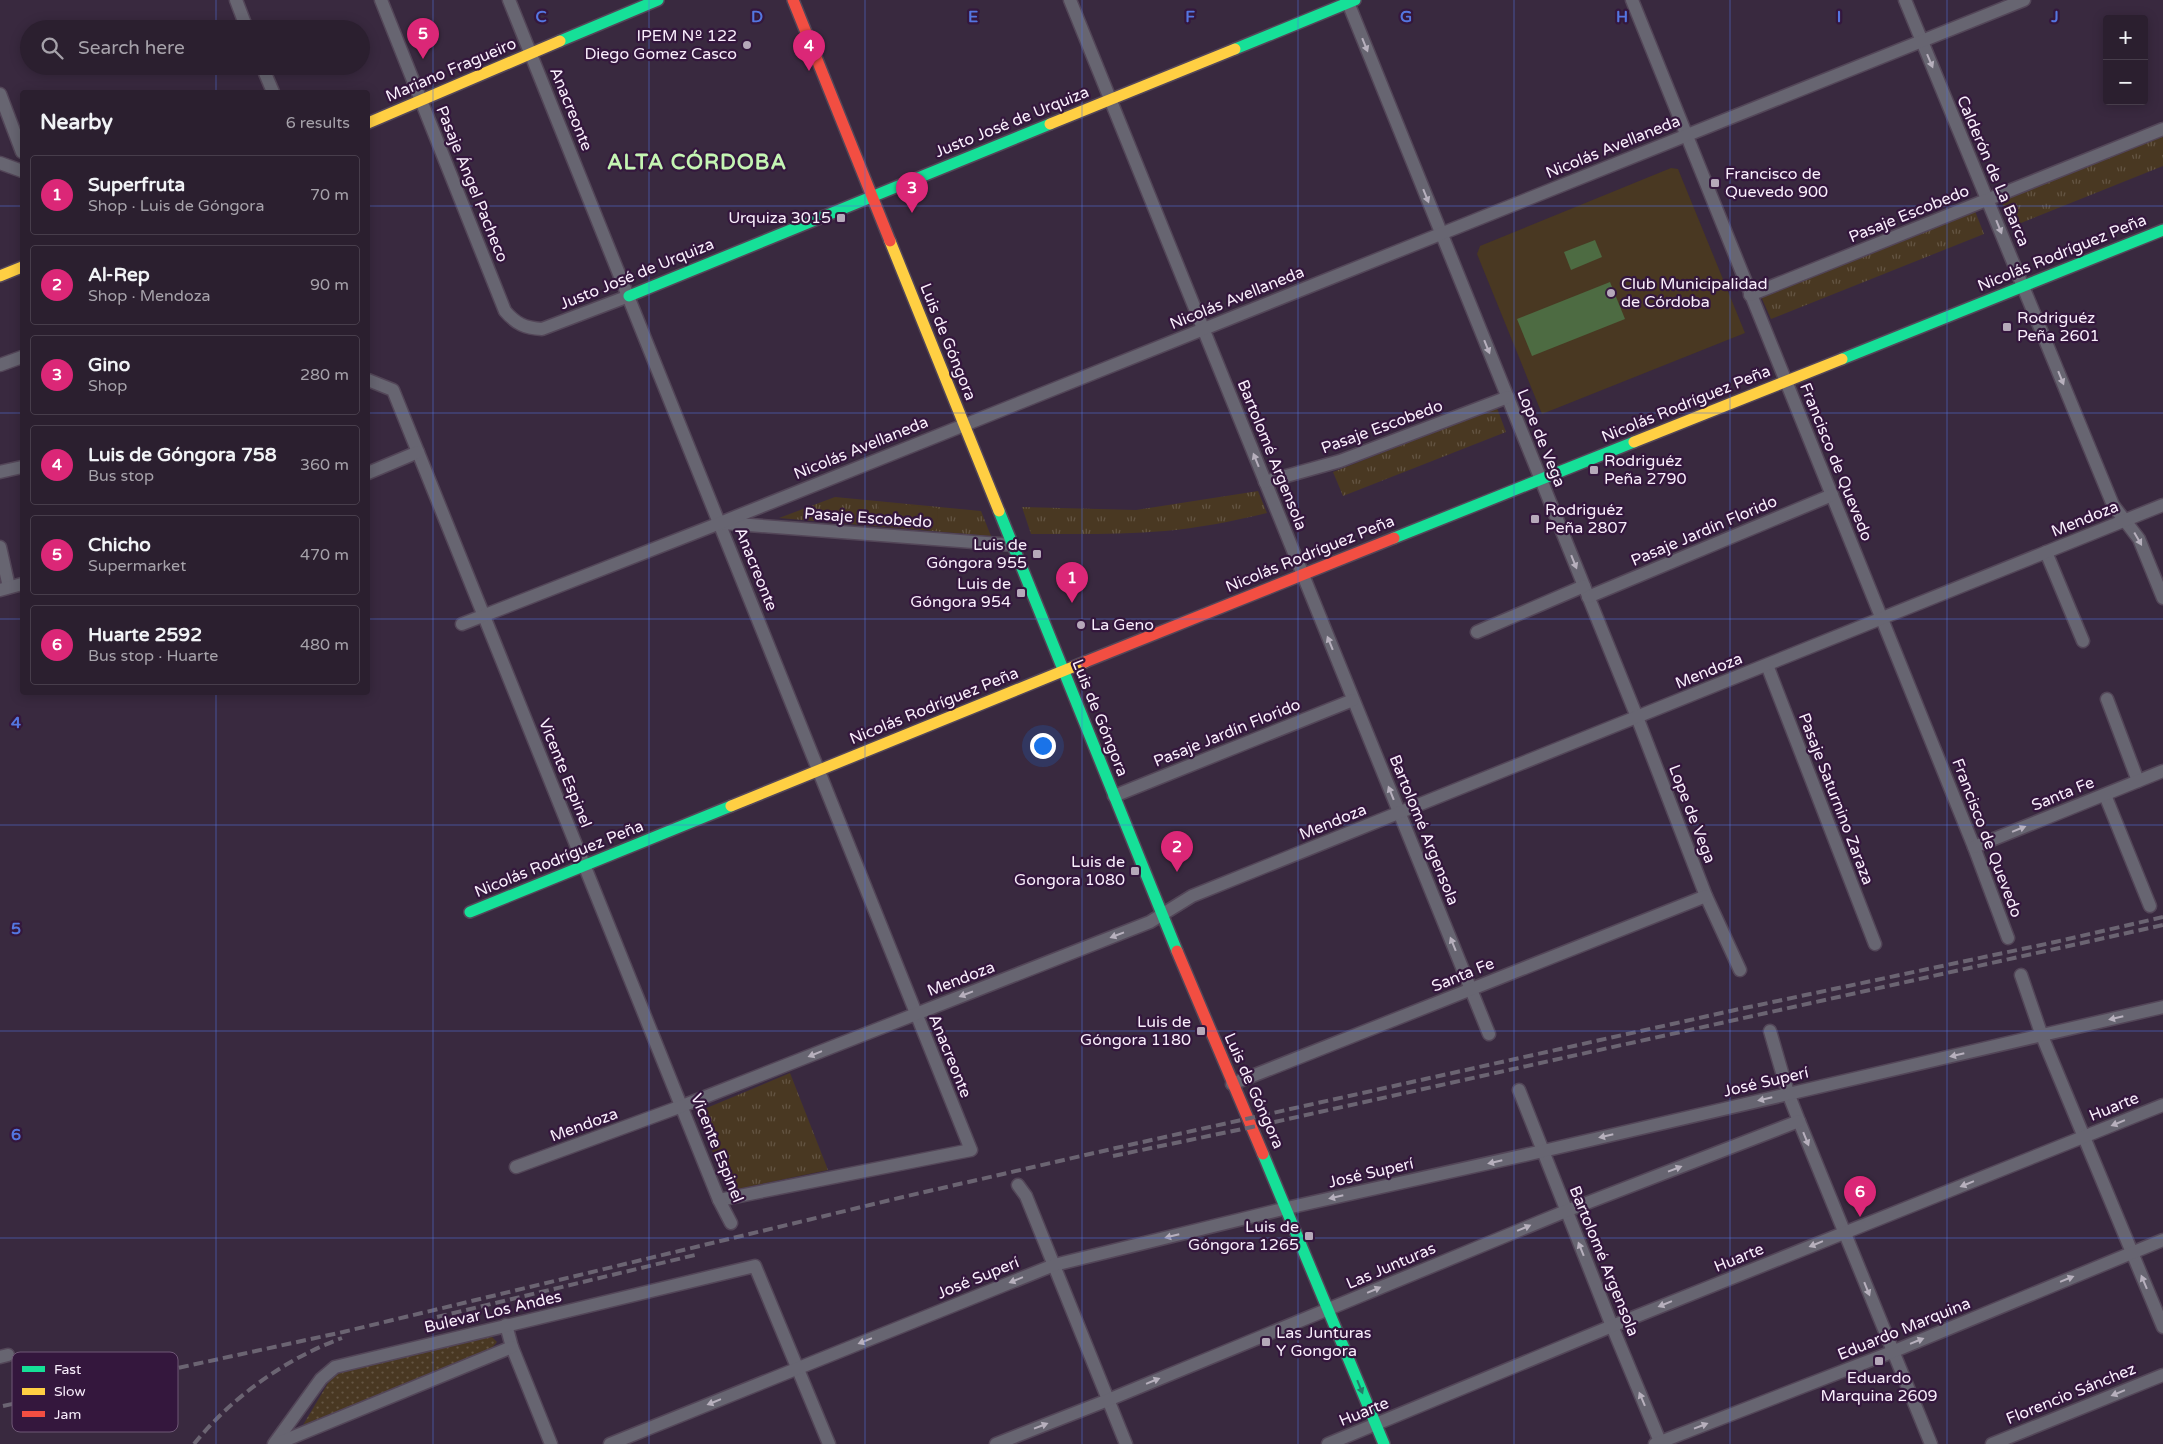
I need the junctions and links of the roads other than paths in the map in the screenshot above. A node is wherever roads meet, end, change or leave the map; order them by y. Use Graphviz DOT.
graph roads {
  1 [pos="236,0"];
  2 [pos="381,0"];
  3 [pos="509,0"];
  4 [pos="658,0"];
  5 [pos="793,0"];
  6 [pos="1070,0"];
  7 [pos="1632,0"];
  8 [pos="1905,0"];
  9 [pos="2024,0"];
  10 [pos="1350,1"];
  11 [pos="244,20"];
  12 [pos="1921,41"];
  13 [pos="531,54"];
  14 [pos="266,75"];
  15 [pos="272,90"];
  16 [pos="0,94"];
  17 [pos="1110,100"];
  18 [pos="422,101"];
  19 [pos="370,122"];
  20 [pos="2163,129"];
  21 [pos="1686,136"];
  22 [pos="20,147"];
  23 [pos="0,163"];
  24 [pos="20,170"];
  25 [pos="872,196"];
  26 [pos="1988,200"];
  27 [pos="2163,230"];
  28 [pos="1442,234"];
  29 [pos="20,268"];
  30 [pos="0,276"];
  31 [pos="2023,286"];
  32 [pos="1750,295"];
  33 [pos="629,296"];
  34 [pos="542,329"];
  35 [pos="1203,329"];
  36 [pos="20,358"];
  37 [pos="0,365"];
  38 [pos="370,381"];
  39 [pos="1786,381"];
  40 [pos="1508,397"];
  41 [pos="964,425"];
  42 [pos="418,452"];
  43 [pos="20,467"];
  44 [pos="0,472"];
  45 [pos="370,472"];
  46 [pos="1541,479"];
  47 [pos="1265,482"];
  48 [pos="1832,495"];
  49 [pos="2163,505"];
  50 [pos="2125,520"];
  51 [pos="720,523"];
  52 [pos="1012,545"];
  53 [pos="0,547"];
  54 [pos="2046,552"];
  55 [pos="1303,575"];
  56 [pos="20,584"];
  57 [pos="4,588"];
  58 [pos="1586,592"];
  59 [pos="2163,598"];
  60 [pos="484,615"];
  61 [pos="1881,619"];
  62 [pos="462,624"];
  63 [pos="1477,632"];
  64 [pos="2083,641"];
  65 [pos="1767,665"];
  66 [pos="1063,670"];
  67 [pos="2107,699"];
  68 [pos="1353,700"];
  69 [pos="1637,717"];
  70 [pos="819,770"];
  71 [pos="2163,771"];
  72 [pos="2138,781"];
  73 [pos="2105,795"];
  74 [pos="1114,796"];
  75 [pos="1399,813"];
  76 [pos="1974,847"];
  77 [pos="585,866"];
  78 [pos="1706,896"];
  79 [pos="2150,906"];
  80 [pos="470,912"];
  81 [pos="1162,915"];
  82 [pos="2008,938"];
  83 [pos="1875,944"];
  84 [pos="1740,970"];
  85 [pos="2021,975"];
  86 [pos="1471,989"];
  87 [pos="2163,1007"];
  88 [pos="916,1014"];
  89 [pos="1770,1031"];
  90 [pos="1489,1034"];
  91 [pos="2042,1036"];
  92 [pos="1232,1084"];
  93 [pos="1519,1090"];
  94 [pos="1788,1093"];
  95 [pos="2163,1104"];
  96 [pos="682,1106"];
  97 [pos="1799,1121"];
  98 [pos="2083,1137"];
  99 [pos="1543,1151"];
  100 [pos="516,1167"];
  101 [pos="1018,1185"];
  102 [pos="719,1200"];
  103 [pos="1287,1208"];
  104 [pos="1566,1211"];
  105 [pos="731,1223"];
  106 [pos="1844,1233"];
  107 [pos="2163,1240"];
  108 [pos="2132,1253"];
  109 [pos="1054,1265"];
  110 [pos="1329,1309"];
  111 [pos="506,1325"];
  112 [pos="1612,1326"];
  113 [pos="2163,1328"];
  114 [pos="512,1347"];
  115 [pos="1892,1352"];
  116 [pos="798,1368"];
  117 [pos="2163,1375"];
  118 [pos="1108,1400"];
  119 [pos="1376,1424"];
  120 [pos="1659,1443"];
  121 [pos="274,1444"];
  122 [pos="551,1444"];
  123 [pos="610,1444"];
  124 [pos="829,1444"];
  125 [pos="996,1444"];
  126 [pos="1126,1444"];
  127 [pos="1328,1444"];
  128 [pos="1384,1444"];
  129 [pos="1931,1444"];
  130 [pos="1992,1444"];
  1 -- 11 [label="street"];
  2 -- 18 [label="street, Pasaje Ángel Pacheco"];
  3 -- 13 [label="street, Anacreonte"];
  4 -- 13 [label="street, Mariano Fragueiro"];
  5 -- 25 [label="street, Luis de Góngora"];
  6 -- 17 [label="street, Bartolomé Argensola"];
  7 -- 21 [label="street, Francisco de Quevedo"];
  8 -- 12 [label="street, Calderón de La Barca"];
  9 -- 12 [label="street, Nicolás Avellaneda"];
  10 -- 17 [label="street, Justo José de Urquiza"];
  10 -- 28 [label="street, Lope de Vega, one-way"];
  12 -- 21 [label="street, Nicolás Avellaneda"];
  12 -- 26 [label="street, Calderón de La Barca, one-way"];
  13 -- 18 [label="street, Mariano Fragueiro"];
  13 -- 33 [label="street, Anacreonte"];
  14 -- 15 [label="street"];
  16 -- 22 [label="street"];
  17 -- 25 [label="street, Justo José de Urquiza"];
  17 -- 35 [label="street, Bartolomé Argensola"];
  18 -- 19 [label="street, Mariano Fragueiro"];
  18 -- 34 [label="street, Pasaje Ángel Pacheco"];
  20 -- 26 [label="street, Pasaje Escobedo"];
  21 -- 28 [label="street, Nicolás Avellaneda"];
  21 -- 32 [label="street, Francisco de Quevedo"];
  23 -- 24 [label="street"];
  25 -- 33 [label="street, Justo José de Urquiza"];
  25 -- 41 [label="street, Luis de Góngora"];
  26 -- 31 [label="street, Calderón de La Barca, one-way"];
  26 -- 32 [label="street, Pasaje Escobedo"];
  27 -- 31 [label="street, Nicolás Rodríguez Peña"];
  28 -- 35 [label="street, Nicolás Avellaneda"];
  28 -- 40 [label="street, Lope de Vega, one-way"];
  29 -- 30 [label="street"];
  31 -- 39 [label="street, Nicolás Rodríguez Peña"];
  31 -- 50 [label="street, Calderón de La Barca, one-way"];
  32 -- 39 [label="street, Francisco de Quevedo"];
  33 -- 34 [label="street, Justo José de Urquiza"];
  33 -- 51 [label="street, Anacreonte"];
  35 -- 41 [label="street, Nicolás Avellaneda"];
  47 -- 35 [label="street, Bartolomé Argensola, one-way"];
  36 -- 37 [label="street"];
  38 -- 42 [label="street, Vicente Espinel"];
  39 -- 46 [label="street, Nicolás Rodríguez Peña"];
  39 -- 48 [label="street, Francisco de Quevedo"];
  40 -- 46 [label="street, Lope de Vega"];
  40 -- 47 [label="street, Pasaje Escobedo"];
  41 -- 51 [label="street, Nicolás Avellaneda"];
  41 -- 52 [label="street, Luis de Góngora"];
  42 -- 45 [label="street"];
  42 -- 60 [label="street, Vicente Espinel"];
  43 -- 44 [label="street"];
  46 -- 55 [label="street, Nicolás Rodríguez Peña"];
  46 -- 58 [label="street, Lope de Vega, one-way"];
  47 -- 55 [label="street, Bartolomé Argensola"];
  48 -- 58 [label="street, Pasaje Jardín Florido"];
  48 -- 61 [label="street, Francisco de Quevedo"];
  49 -- 50 [label="street, Mendoza"];
  50 -- 54 [label="street, Mendoza"];
  50 -- 59 [label="street, Calderón de La Barca, one-way"];
  51 -- 52 [label="street, Pasaje Escobedo"];
  51 -- 60 [label="street, Nicolás Avellaneda"];
  51 -- 70 [label="street, Anacreonte"];
  52 -- 66 [label="street, Luis de Góngora"];
  53 -- 57 [label="street"];
  54 -- 61 [label="street, Mendoza"];
  54 -- 64 [label="street"];
  55 -- 66 [label="street, Nicolás Rodríguez Peña"];
  68 -- 55 [label="street, Bartolomé Argensola, one-way"];
  56 -- 57 [label="street"];
  58 -- 63 [label="street, Pasaje Jardín Florido"];
  58 -- 69 [label="street, Lope de Vega"];
  60 -- 62 [label="street, Nicolás Avellaneda"];
  60 -- 77 [label="street, Vicente Espinel"];
  61 -- 65 [label="street, Mendoza"];
  61 -- 76 [label="street, Francisco de Quevedo"];
  65 -- 69 [label="street, Mendoza"];
  65 -- 83 [label="street, Pasaje Saturnino Zaraza"];
  66 -- 70 [label="street, Nicolás Rodríguez Peña"];
  66 -- 74 [label="street, Luis de Góngora"];
  67 -- 72 [label="street"];
  68 -- 74 [label="street, Pasaje Jardín Florido"];
  75 -- 68 [label="street, Bartolomé Argensola, one-way"];
  69 -- 75 [label="street, Mendoza"];
  69 -- 78 [label="street, Lope de Vega"];
  70 -- 77 [label="street, Nicolás Rodríguez Peña"];
  70 -- 88 [label="street, Anacreonte"];
  71 -- 72 [label="street, Santa Fe"];
  72 -- 73 [label="street, Santa Fe"];
  76 -- 73 [label="street, Santa Fe, one-way"];
  73 -- 79 [label="street"];
  74 -- 81 [label="street, Luis de Góngora"];
  75 -- 81 [label="street, Mendoza"];
  86 -- 75 [label="street, Bartolomé Argensola, one-way"];
  76 -- 82 [label="street, Francisco de Quevedo"];
  77 -- 80 [label="street, Nicolás Rodríguez Peña"];
  77 -- 96 [label="street, Vicente Espinel"];
  78 -- 84 [label="street, Lope de Vega"];
  78 -- 86 [label="street, Santa Fe"];
  81 -- 88 [label="street, Mendoza, one-way"];
  81 -- 92 [label="street, Luis de Góngora"];
  85 -- 91 [label="street"];
  86 -- 90 [label="street, Bartolomé Argensola"];
  86 -- 92 [label="street, Santa Fe"];
  87 -- 91 [label="street, José Superí, one-way"];
  88 -- 96 [label="street, Mendoza, one-way"];
  88 -- 102 [label="street, Anacreonte"];
  89 -- 94 [label="street"];
  91 -- 94 [label="street, José Superí, one-way"];
  91 -- 98 [label="street"];
  92 -- 103 [label="street, Luis de Góngora"];
  93 -- 99 [label="street, Bartolomé Argensola"];
  94 -- 97 [label="street"];
  94 -- 99 [label="street, José Superí, one-way"];
  95 -- 98 [label="street, Huarte, one-way"];
  96 -- 100 [label="street, Mendoza"];
  96 -- 102 [label="street, Vicente Espinel"];
  104 -- 97 [label="street, Las Junturas, one-way"];
  97 -- 106 [label="street, one-way"];
  98 -- 106 [label="street, Huarte, one-way"];
  98 -- 108 [label="street"];
  99 -- 103 [label="street, José Superí, one-way"];
  99 -- 104 [label="street, Bartolomé Argensola"];
  101 -- 109 [label="street"];
  102 -- 105 [label="street, Vicente Espinel"];
  103 -- 109 [label="street, José Superí, one-way"];
  103 -- 110 [label="street, Luis de Góngora"];
  110 -- 104 [label="street, Las Junturas, one-way"];
  112 -- 104 [label="street, Bartolomé Argensola, one-way"];
  106 -- 112 [label="street, Huarte, one-way"];
  106 -- 115 [label="street, one-way"];
  107 -- 108 [label="street, Eduardo Marquina"];
  113 -- 108 [label="street, one-way"];
  115 -- 108 [label="street, Eduardo Marquina, one-way"];
  109 -- 116 [label="street, José Superí, one-way"];
  109 -- 118 [label="street"];
  118 -- 110 [label="street, Las Junturas, one-way"];
  110 -- 119 [label="street, Luis de Góngora, one-way"];
  111 -- 114 [label="street"];
  111 -- 116 [label="street, Bulevar Los Andes"];
  111 -- 121 [label="street, Bulevar Los Andes"];
  112 -- 119 [label="street, Huarte"];
  120 -- 112 [label="street, Bartolomé Argensola, one-way"];
  114 -- 121 [label="street, Bulevar Los Andes"];
  114 -- 122 [label="street"];
  120 -- 115 [label="street, Eduardo Marquina, one-way"];
  115 -- 129 [label="street"];
  116 -- 123 [label="street, José Superí, one-way"];
  116 -- 124 [label="street"];
  117 -- 130 [label="street, Florencio Sánchez, one-way"];
  125 -- 118 [label="street, Las Junturas, one-way"];
  118 -- 126 [label="street"];
  119 -- 127 [label="street, Huarte"];
  119 -- 128 [label="street, Luis de Góngora"];
}
